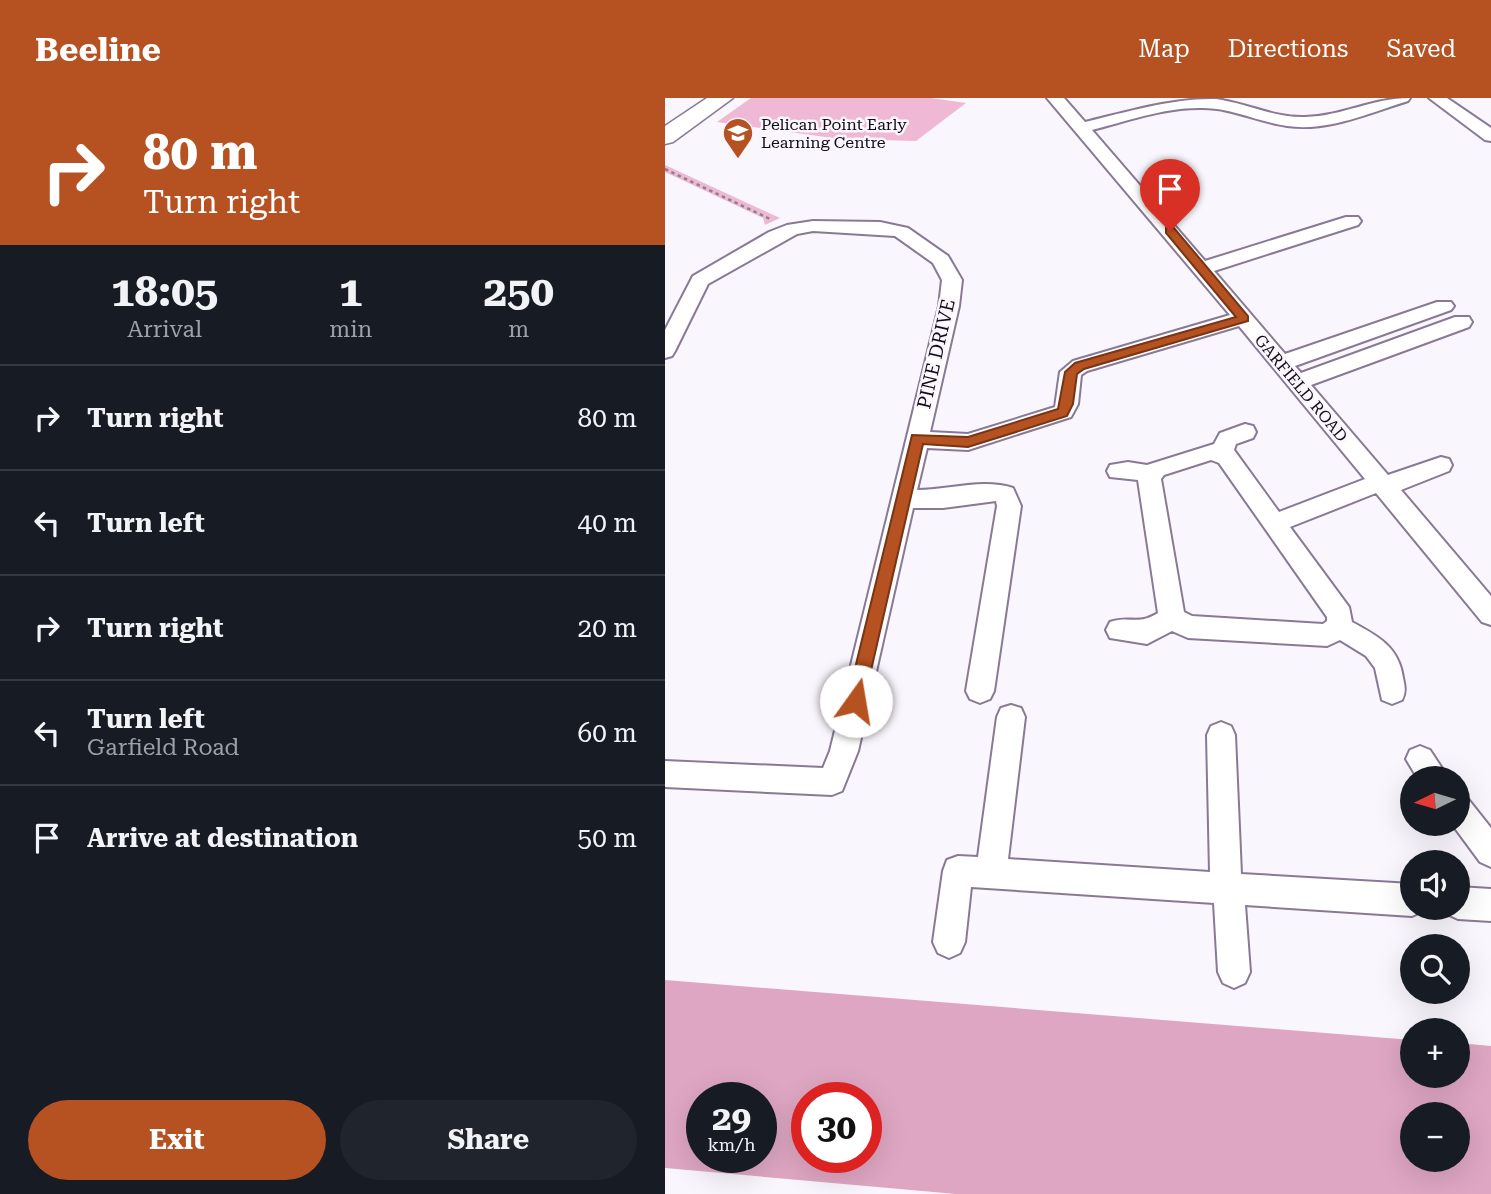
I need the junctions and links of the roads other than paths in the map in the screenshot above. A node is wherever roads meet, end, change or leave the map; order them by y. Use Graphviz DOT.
graph roads {
  1 [pos="722,98"];
  2 [pos="1055,98"];
  3 [pos="1402,98"];
  4 [pos="1437,98"];
  5 [pos="1081,128"];
  6 [pos="1491,136"];
  7 [pos="665,137"];
  8 [pos="1339,207"];
  9 [pos="1352,221"];
  10 [pos="1195,261"];
  11 [pos="1444,306"];
  12 [pos="1244,318"];
  13 [pos="1462,323"];
  14 [pos="665,351"];
  15 [pos="1281,363"];
  16 [pos="1297,382"];
  17 [pos="1245,432"];
  18 [pos="917,439"];
  19 [pos="1221,453"];
  20 [pos="1441,466"];
  21 [pos="1118,471"];
  22 [pos="1152,474"];
  23 [pos="1384,484"];
  24 [pos="903,499"];
  25 [pos="1275,523"];
  26 [pos="1491,614"];
  27 [pos="1172,618"];
  28 [pos="1339,627"];
  29 [pos="1119,630"];
  30 [pos="980,691"];
  31 [pos="1392,692"];
  32 [pos="1011,717"];
  33 [pos="1221,735"];
  34 [pos="665,774"];
  35 [pos="1470,825"];
  36 [pos="1491,852"];
  37 [pos="991,873"];
  38 [pos="1226,888"];
  39 [pos="1400,899"];
  40 [pos="1470,904"];
  41 [pos="1491,905"];
  42 [pos="949,942"];
  43 [pos="1234,972"];
  1 -- 7 [label="street"];
  2 -- 5 [label="street, GARFIELD ROAD"];
  3 -- 5 [label="street"];
  4 -- 6 [label="street"];
  5 -- 10 [label="street, GARFIELD ROAD"];
  8 -- 10 [label="street"];
  9 -- 10 [label="street"];
  10 -- 12 [label="street, GARFIELD ROAD"];
  11 -- 15 [label="street"];
  12 -- 15 [label="street, GARFIELD ROAD"];
  12 -- 18 [label="street"];
  13 -- 16 [label="street"];
  14 -- 18 [label="street, PINE DRIVE"];
  15 -- 16 [label="street, GARFIELD ROAD"];
  16 -- 23 [label="street, GARFIELD ROAD"];
  17 -- 19 [label="street"];
  18 -- 24 [label="street, PINE DRIVE"];
  19 -- 22 [label="street"];
  19 -- 25 [label="street"];
  20 -- 23 [label="street"];
  21 -- 22 [label="street"];
  22 -- 27 [label="street"];
  23 -- 25 [label="street"];
  23 -- 26 [label="street, GARFIELD ROAD"];
  24 -- 30 [label="street"];
  24 -- 34 [label="street, PINE DRIVE"];
  25 -- 28 [label="street"];
  27 -- 28 [label="street"];
  27 -- 29 [label="street"];
  28 -- 31 [label="street"];
  32 -- 37 [label="street"];
  33 -- 38 [label="street"];
  35 -- 36 [label="street"];
  37 -- 38 [label="street"];
  37 -- 42 [label="street"];
  38 -- 39 [label="street"];
  38 -- 43 [label="street"];
  40 -- 41 [label="street"];
}
